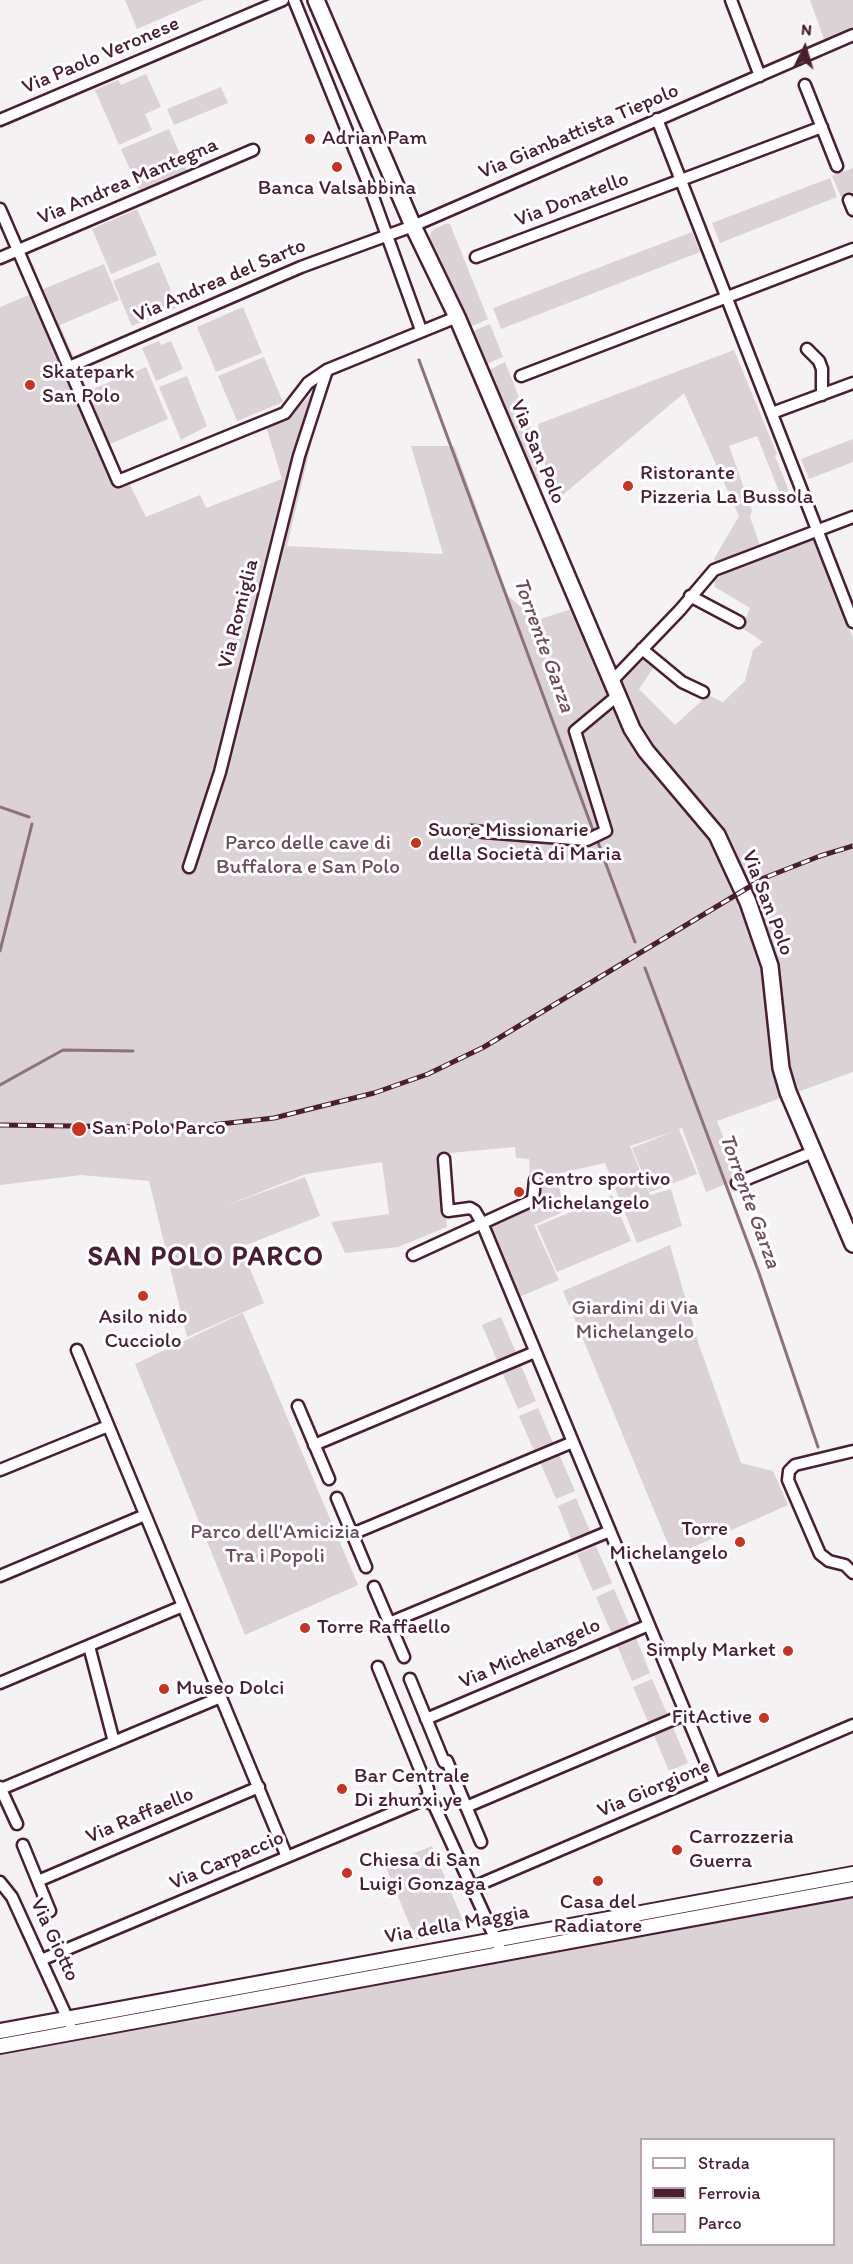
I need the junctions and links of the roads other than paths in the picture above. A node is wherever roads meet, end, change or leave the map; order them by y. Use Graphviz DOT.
graph roads {
  1 [pos="283,0"];
  2 [pos="294,0"];
  3 [pos="316,0"];
  4 [pos="731,0"];
  5 [pos="853,35"];
  6 [pos="760,76"];
  7 [pos="805,85"];
  8 [pos="657,119"];
  9 [pos="0,120"];
  10 [pos="822,127"];
  11 [pos="253,150"];
  12 [pos="837,166"];
  13 [pos="682,179"];
  14 [pos="0,209"];
  15 [pos="413,226"];
  16 [pos="387,233"];
  17 [pos="853,249"];
  18 [pos="18,251"];
  19 [pos="476,257"];
  20 [pos="0,258"];
  21 [pos="726,296"];
  22 [pos="457,317"];
  23 [pos="421,330"];
  24 [pos="807,349"];
  25 [pos="69,367"];
  26 [pos="327,370"];
  27 [pos="521,376"];
  28 [pos="853,383"];
  29 [pos="822,395"];
  30 [pos="772,413"];
  31 [pos="853,517"];
  32 [pos="818,530"];
  33 [pos="690,596"];
  34 [pos="739,622"];
  35 [pos="853,622"];
  36 [pos="642,649"];
  37 [pos="611,682"];
  38 [pos="703,692"];
  39 [pos="618,696"];
  40 [pos="471,831"];
  41 [pos="189,867"];
  42 [pos="813,1152"];
  43 [pos="444,1159"];
  44 [pos="535,1180"];
  45 [pos="736,1183"];
  46 [pos="482,1224"];
  47 [pos="853,1244"];
  48 [pos="412,1255"];
  49 [pos="77,1350"];
  50 [pos="535,1352"];
  51 [pos="298,1406"];
  52 [pos="108,1426"];
  53 [pos="573,1442"];
  54 [pos="314,1445"];
  55 [pos="853,1451"];
  56 [pos="0,1470"];
  57 [pos="329,1479"];
  58 [pos="337,1498"];
  59 [pos="145,1515"];
  60 [pos="610,1532"];
  61 [pos="352,1534"];
  62 [pos="366,1567"];
  63 [pos="853,1573"];
  64 [pos="0,1576"];
  65 [pos="374,1587"];
  66 [pos="183,1606"];
  67 [pos="389,1623"];
  68 [pos="649,1625"];
  69 [pos="89,1646"];
  70 [pos="404,1657"];
  71 [pos="378,1667"];
  72 [pos="410,1679"];
  73 [pos="0,1683"];
  74 [pos="221,1697"];
  75 [pos="686,1714"];
  76 [pos="426,1719"];
  77 [pos="853,1725"];
  78 [pos="114,1742"];
  79 [pos="715,1784"];
  80 [pos="259,1787"];
  81 [pos="0,1788"];
  82 [pos="429,1800"];
  83 [pos="466,1807"];
  84 [pos="17,1824"];
  85 [pos="481,1842"];
  86 [pos="23,1845"];
  87 [pos="287,1857"];
  88 [pos="853,1874"];
  89 [pos="38,1881"];
  90 [pos="0,1882"];
  91 [pos="471,1888"];
  92 [pos="853,1889"];
  93 [pos="50,1911"];
  94 [pos="495,1940"];
  95 [pos="502,1953"];
  96 [pos="41,1960"];
  97 [pos="68,2018"];
  98 [pos="0,2031"];
  99 [pos="74,2032"];
  100 [pos="0,2046"];
  1 -- 9 [label="street, Via Paolo Veronese"];
  2 -- 16 [label="street"];
  3 -- 15 [label="main road, Via San Polo"];
  4 -- 6 [label="street"];
  5 -- 6 [label="street, Via Gianbattista Tiepolo"];
  6 -- 8 [label="street, Via Gianbattista Tiepolo"];
  7 -- 10 [label="street"];
  8 -- 13 [label="street"];
  8 -- 15 [label="street, Via Gianbattista Tiepolo"];
  10 -- 12 [label="street"];
  10 -- 13 [label="street, Via Donatello"];
  11 -- 18 [label="street, Via Andrea Mantegna"];
  13 -- 19 [label="street, Via Donatello"];
  13 -- 21 [label="street"];
  14 -- 18 [label="street"];
  15 -- 16 [label="street"];
  15 -- 22 [label="main road, Via San Polo"];
  16 -- 23 [label="street"];
  16 -- 25 [label="street, Via Andrea del Sarto"];
  17 -- 21 [label="street"];
  18 -- 20 [label="street, Via Andrea Mantegna"];
  18 -- 25 [label="street"];
  21 -- 27 [label="street"];
  21 -- 30 [label="street"];
  22 -- 23 [label="street"];
  22 -- 37 [label="main road, Via San Polo"];
  23 -- 26 [label="street"];
  24 -- 29 [label="street"];
  25 -- 26 [label="street"];
  26 -- 41 [label="street, Via Romiglia"];
  28 -- 29 [label="street"];
  29 -- 30 [label="street"];
  30 -- 32 [label="street"];
  31 -- 32 [label="street"];
  32 -- 33 [label="street"];
  32 -- 35 [label="street"];
  33 -- 34 [label="street"];
  33 -- 36 [label="street"];
  36 -- 37 [label="street"];
  36 -- 38 [label="street"];
  37 -- 39 [label="main road, Via San Polo"];
  39 -- 40 [label="street"];
  39 -- 42 [label="main road, Via San Polo"];
  42 -- 45 [label="street"];
  42 -- 47 [label="main road, Via San Polo"];
  43 -- 46 [label="street"];
  44 -- 46 [label="street"];
  46 -- 48 [label="street"];
  46 -- 50 [label="street"];
  49 -- 52 [label="street"];
  50 -- 53 [label="street"];
  50 -- 54 [label="street"];
  51 -- 54 [label="street"];
  52 -- 56 [label="street"];
  52 -- 59 [label="street"];
  53 -- 60 [label="street"];
  53 -- 61 [label="street"];
  54 -- 57 [label="street"];
  55 -- 63 [label="street"];
  58 -- 61 [label="street"];
  59 -- 64 [label="street"];
  59 -- 66 [label="street"];
  60 -- 67 [label="street"];
  60 -- 68 [label="street"];
  61 -- 62 [label="street"];
  65 -- 67 [label="street"];
  66 -- 69 [label="street"];
  66 -- 74 [label="street"];
  67 -- 70 [label="street"];
  68 -- 75 [label="street"];
  68 -- 76 [label="street, Via Michelangelo"];
  69 -- 73 [label="street"];
  69 -- 78 [label="street"];
  71 -- 82 [label="street"];
  72 -- 76 [label="street"];
  74 -- 78 [label="street"];
  74 -- 80 [label="street"];
  75 -- 79 [label="street"];
  75 -- 83 [label="street"];
  76 -- 83 [label="street"];
  77 -- 79 [label="street, Via Giorgione"];
  78 -- 81 [label="street"];
  79 -- 91 [label="street, Via Giorgione"];
  80 -- 87 [label="street"];
  80 -- 89 [label="street, Via Raffaello"];
  81 -- 84 [label="street"];
  82 -- 87 [label="street, Via Carpaccio"];
  82 -- 91 [label="street"];
  83 -- 85 [label="street"];
  86 -- 89 [label="street"];
  87 -- 96 [label="street, Via Carpaccio"];
  88 -- 94 [label="street, Via della Maggia"];
  89 -- 93 [label="street"];
  90 -- 96 [label="street, Via Giotto"];
  91 -- 94 [label="street"];
  92 -- 95 [label="street, Via della Maggia"];
  94 -- 95 [label="street"];
  94 -- 97 [label="street, Via della Maggia"];
  95 -- 99 [label="street, Via della Maggia"];
  96 -- 97 [label="street, Via Giotto"];
  97 -- 98 [label="street, Via della Maggia"];
  97 -- 99 [label="street"];
  99 -- 100 [label="street, Via della Maggia"];
}
